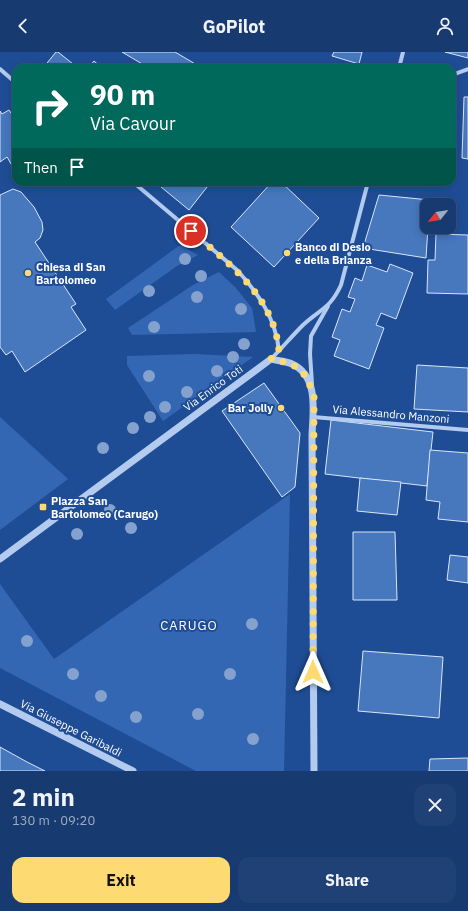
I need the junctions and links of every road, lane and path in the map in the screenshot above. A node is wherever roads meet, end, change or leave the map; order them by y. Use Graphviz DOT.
graph roads {
  1 [pos="403,52"];
  2 [pos="400,64"];
  3 [pos="0,69"];
  4 [pos="468,69"];
  5 [pos="456,74"];
  6 [pos="12,80"];
  7 [pos="138,186"];
  8 [pos="367,186"];
  9 [pos="330,304"];
  10 [pos="279,351"];
  11 [pos="271,359"];
  12 [pos="314,396"];
  13 [pos="313,416"];
  14 [pos="468,430"];
  15 [pos="0,559"];
  16 [pos="0,704"];
  17 [pos="132,771"];
  18 [pos="314,771"];
  1 -- 2 [label="street"];
  3 -- 6 [label="street"];
  4 -- 5 [label="street"];
  7 -- 10 [label="street"];
  8 -- 9 [label="street, Via Enrico Toti"];
  9 -- 10 [label="street, Via Enrico Toti"];
  9 -- 12 [label="street"];
  10 -- 11 [label="street, Via Enrico Toti"];
  11 -- 12 [label="street"];
  11 -- 15 [label="street, Via Enrico Toti"];
  12 -- 13 [label="street"];
  13 -- 14 [label="street, Via Alessandro Manzoni"];
  13 -- 18 [label="street"];
  16 -- 17 [label="street, Via Giuseppe Garibaldi"];
}
